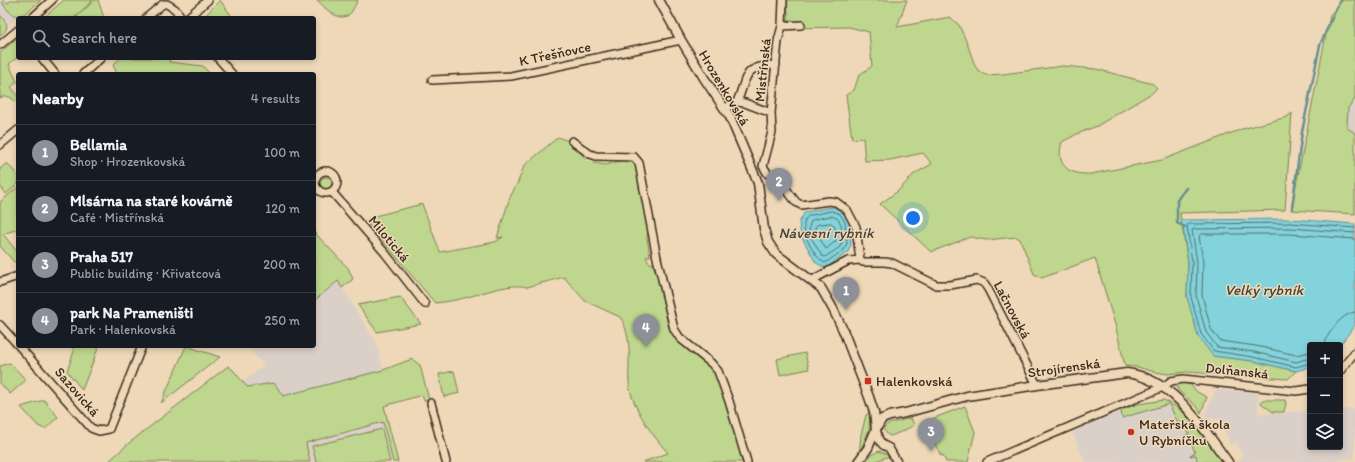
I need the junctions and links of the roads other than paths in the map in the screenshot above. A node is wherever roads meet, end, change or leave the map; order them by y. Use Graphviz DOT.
graph roads {
  1 [pos="52,0"];
  2 [pos="208,0"];
  3 [pos="659,0"];
  4 [pos="782,0"];
  5 [pos="34,16"];
  6 [pos="148,16"];
  7 [pos="180,16"];
  8 [pos="189,16"];
  9 [pos="800,24"];
  10 [pos="782,26"];
  11 [pos="16,32"];
  12 [pos="681,40"];
  13 [pos="0,45"];
  14 [pos="44,60"];
  15 [pos="99,60"];
  16 [pos="220,60"];
  17 [pos="776,65"];
  18 [pos="53,72"];
  19 [pos="85,72"];
  20 [pos="230,72"];
  21 [pos="432,80"];
  22 [pos="737,102"];
  23 [pos="725,108"];
  24 [pos="772,113"];
  25 [pos="16,132"];
  26 [pos="572,141"];
  27 [pos="0,145"];
  28 [pos="763,166"];
  29 [pos="753,169"];
  30 [pos="316,172"];
  31 [pos="316,187"];
  32 [pos="332,192"];
  33 [pos="860,260"];
  34 [pos="16,277"];
  35 [pos="812,280"];
  36 [pos="0,282"];
  37 [pos="425,304"];
  38 [pos="0,325"];
  39 [pos="16,344"];
  40 [pos="20,348"];
  41 [pos="141,348"];
  42 [pos="1355,352"];
  43 [pos="1343,368"];
  44 [pos="1036,385"];
  45 [pos="1163,387"];
  46 [pos="1307,389"];
  47 [pos="431,403"];
  48 [pos="876,429"];
  49 [pos="446,462"];
  50 [pos="747,462"];
  51 [pos="858,462"];
  52 [pos="897,462"];
  53 [pos="987,462"];
  54 [pos="1228,462"];
  1 -- 5 [label="street"];
  2 -- 8 [label="street"];
  3 -- 12 [label="street, Hrozenkovská"];
  4 -- 10 [label="street, Mistřínská"];
  6 -- 7 [label="street"];
  9 -- 10 [label="street"];
  10 -- 17 [label="street, Mistřínská"];
  11 -- 13 [label="street"];
  12 -- 21 [label="street, K Třešňovce"];
  12 -- 23 [label="street, Hrozenkovská"];
  14 -- 18 [label="street"];
  15 -- 19 [label="street"];
  16 -- 20 [label="street"];
  17 -- 22 [label="street"];
  17 -- 24 [label="street, Mistřínská"];
  22 -- 23 [label="street"];
  22 -- 24 [label="street"];
  23 -- 29 [label="street, Hrozenkovská"];
  24 -- 28 [label="street, Mistřínská"];
  25 -- 27 [label="street"];
  26 -- 50 [label="street"];
  28 -- 29 [label="street"];
  28 -- 33 [label="street"];
  29 -- 35 [label="street, Hrozenkovská"];
  30 -- 32 [label="street, Milotická"];
  31 -- 32 [label="street, Milotická"];
  32 -- 37 [label="street, Milotická"];
  33 -- 35 [label="street, Lačnovská"];
  33 -- 44 [label="street, Lačnovská"];
  34 -- 36 [label="street"];
  35 -- 48 [label="street, Hrozenkovská"];
  38 -- 39 [label="street, Sazovická"];
  40 -- 41 [label="street, Sazovická"];
  42 -- 43 [label="street"];
  44 -- 45 [label="street, Strojírenská"];
  44 -- 48 [label="street, Strojírenská"];
  45 -- 46 [label="street, Dolňanská"];
  45 -- 53 [label="street, Dolňanská"];
  45 -- 54 [label="street, Strojírenská"];
  47 -- 49 [label="street"];
  48 -- 51 [label="street"];
  48 -- 52 [label="street"];
}
